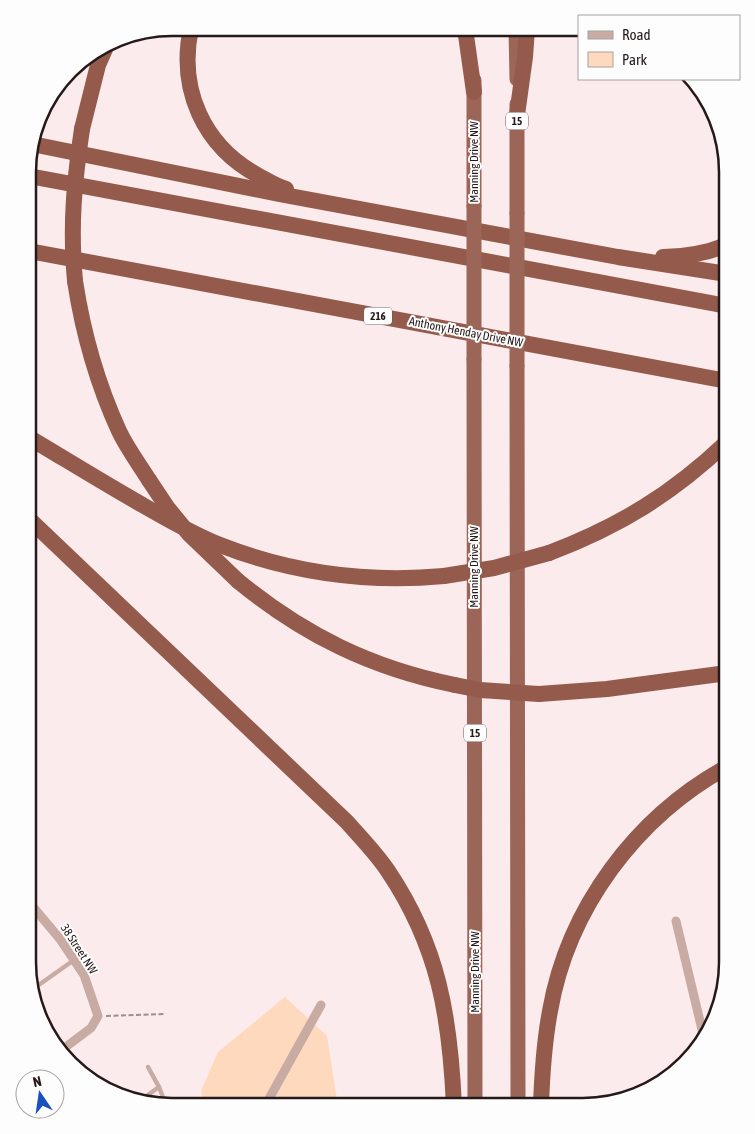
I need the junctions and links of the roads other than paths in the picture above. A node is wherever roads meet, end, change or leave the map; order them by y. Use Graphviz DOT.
graph roads {
  1 [pos="190,36"];
  2 [pos="466,36"];
  3 [pos="474,36"];
  4 [pos="516,36"];
  5 [pos="526,36"];
  6 [pos="102,56"];
  7 [pos="474,92"];
  8 [pos="517,115"];
  9 [pos="39,145"];
  10 [pos="36,177"];
  11 [pos="334,204"];
  12 [pos="719,248"];
  13 [pos="36,252"];
  14 [pos="618,257"];
  15 [pos="719,273"];
  16 [pos="719,304"];
  17 [pos="719,378"];
  18 [pos="36,442"];
  19 [pos="719,449"];
  20 [pos="36,526"];
  21 [pos="718,674"];
  22 [pos="718,772"];
  23 [pos="36,913"];
  24 [pos="676,921"];
  25 [pos="74,960"];
  26 [pos="38,984"];
  27 [pos="322,1005"];
  28 [pos="702,1028"];
  29 [pos="66,1047"];
  30 [pos="148,1067"];
  31 [pos="159,1087"];
  32 [pos="147,1095"];
  33 [pos="163,1097"];
  34 [pos="270,1098"];
  35 [pos="453,1098"];
  36 [pos="475,1098"];
  37 [pos="518,1098"];
  38 [pos="542,1098"];
  1 -- 11 [label="highway"];
  2 -- 7 [label="highway"];
  3 -- 7 [label="highway, Manning Drive NW / 15"];
  4 -- 8 [label="highway, 15"];
  5 -- 8 [label="highway"];
  6 -- 21 [label="highway, bridge"];
  7 -- 36 [label="highway, Manning Drive NW / 15, bridge"];
  8 -- 37 [label="highway, 15, bridge"];
  9 -- 11 [label="highway"];
  10 -- 16 [label="highway"];
  11 -- 14 [label="highway"];
  12 -- 14 [label="highway"];
  13 -- 17 [label="highway, Anthony Henday Drive NW / 216"];
  14 -- 15 [label="highway"];
  18 -- 19 [label="highway, bridge"];
  20 -- 35 [label="highway"];
  22 -- 38 [label="highway"];
  23 -- 25 [label="street, 38 Street NW"];
  24 -- 28 [label="street"];
  25 -- 26 [label="lane"];
  25 -- 29 [label="street, 38 Street NW"];
  27 -- 34 [label="street"];
  30 -- 31 [label="lane"];
  31 -- 32 [label="lane"];
  31 -- 33 [label="lane"];
}
